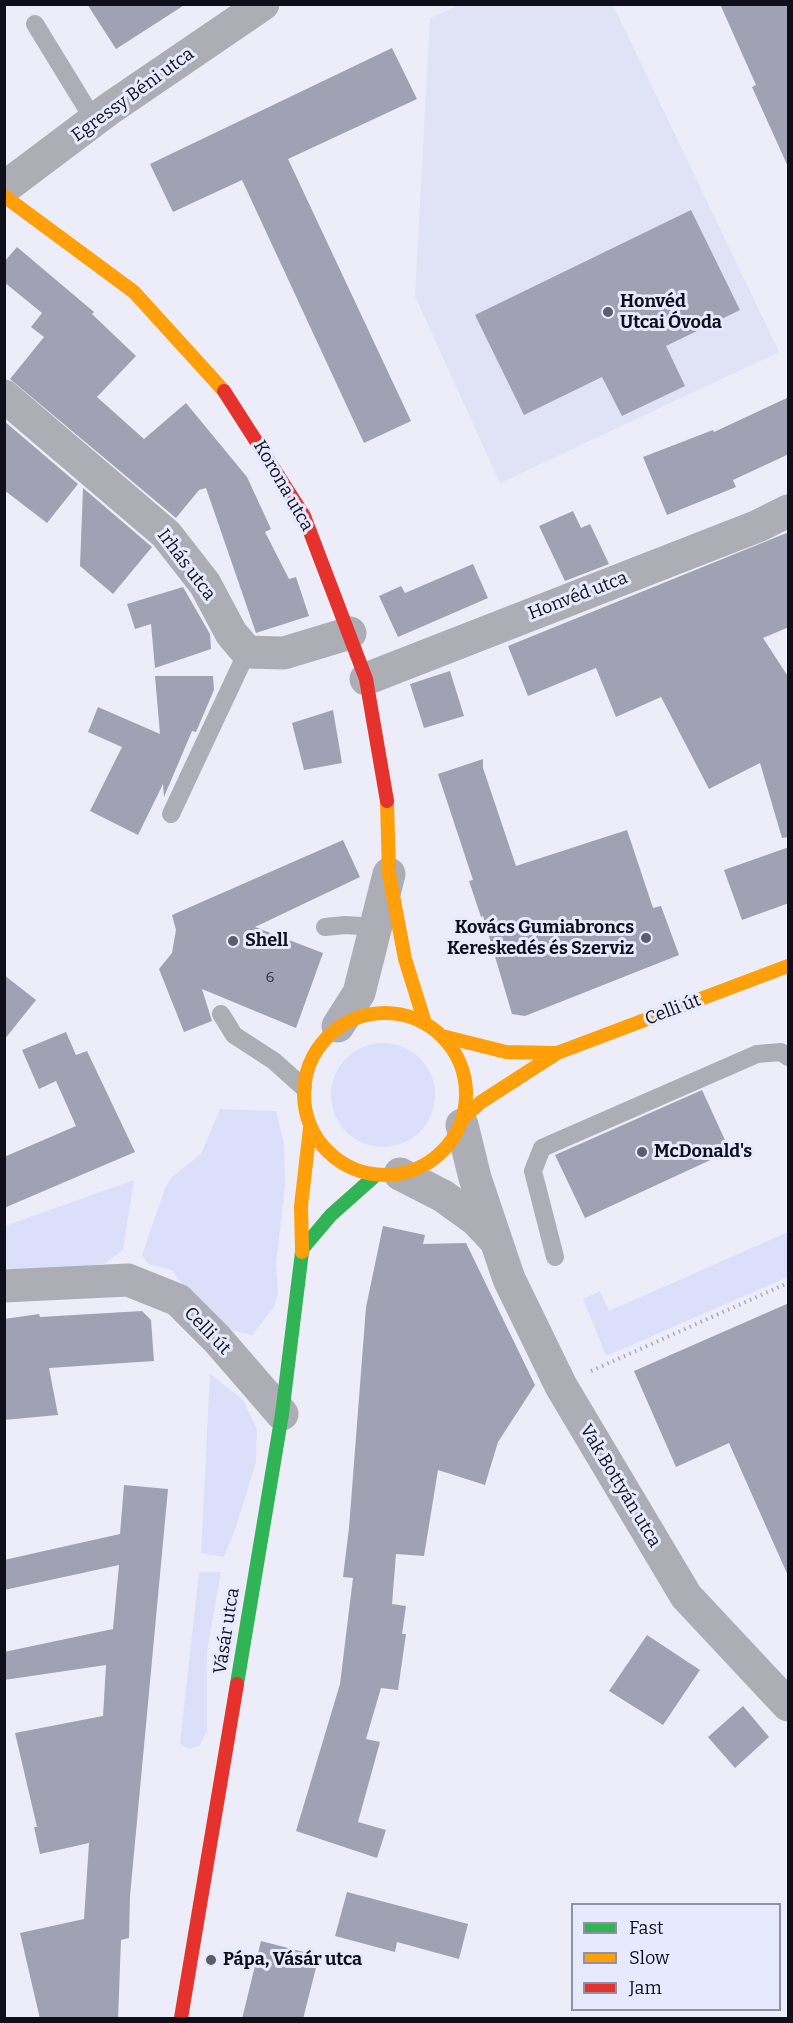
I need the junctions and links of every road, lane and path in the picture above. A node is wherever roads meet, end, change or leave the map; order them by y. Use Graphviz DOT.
graph roads {
  1 [pos="263,4"];
  2 [pos="35,24"];
  3 [pos="94,123"];
  4 [pos="4,188"];
  5 [pos="4,196"];
  6 [pos="4,396"];
  7 [pos="789,511"];
  8 [pos="350,633"];
  9 [pos="247,652"];
  10 [pos="366,679"];
  11 [pos="171,814"];
  12 [pos="389,874"];
  13 [pos="325,927"];
  14 [pos="376,927"];
  15 [pos="789,966"];
  16 [pos="221,1014"];
  17 [pos="425,1023"];
  18 [pos="338,1026"];
  19 [pos="442,1036"];
  20 [pos="557,1053"];
  21 [pos="789,1057"];
  22 [pos="303,1088"];
  23 [pos="463,1121"];
  24 [pos="310,1128"];
  25 [pos="388,1175"];
  26 [pos="495,1240"];
  27 [pos="303,1248"];
  28 [pos="555,1257"];
  29 [pos="789,1283"];
  30 [pos="4,1286"];
  31 [pos="580,1375"];
  32 [pos="282,1414"];
  33 [pos="789,1705"];
  34 [pos="181,2019"];
  1 -- 3 [label="street, Egressy Béni utca"];
  2 -- 3 [label="lane"];
  3 -- 4 [label="street, Egressy Béni utca"];
  5 -- 8 [label="street, Korona utca"];
  6 -- 9 [label="street, Irhás utca"];
  7 -- 10 [label="street, Honvéd utca"];
  8 -- 9 [label="street"];
  8 -- 10 [label="street, Korona utca"];
  9 -- 11 [label="lane"];
  10 -- 12 [label="street, Korona utca"];
  12 -- 14 [label="street, Korona utca"];
  12 -- 17 [label="street, Korona utca"];
  13 -- 14 [label="lane"];
  14 -- 18 [label="street, Korona utca"];
  15 -- 20 [label="street, Celli út"];
  16 -- 22 [label="lane"];
  17 -- 18 [label="street"];
  17 -- 19 [label="street"];
  18 -- 22 [label="street"];
  19 -- 20 [label="street, Celli út"];
  19 -- 23 [label="street"];
  20 -- 23 [label="street, Celli út"];
  21 -- 28 [label="lane"];
  22 -- 24 [label="street"];
  23 -- 25 [label="street"];
  23 -- 26 [label="street, Vak Bottyán utca"];
  24 -- 25 [label="street"];
  24 -- 27 [label="street, Vásár utca"];
  25 -- 26 [label="street, Vak Bottyán utca"];
  25 -- 27 [label="street"];
  26 -- 33 [label="street, Vak Bottyán utca"];
  27 -- 32 [label="street, Vásár utca"];
  29 -- 31 [label="path"];
  30 -- 32 [label="street, Celli út"];
  32 -- 34 [label="street, Vásár utca"];
}
